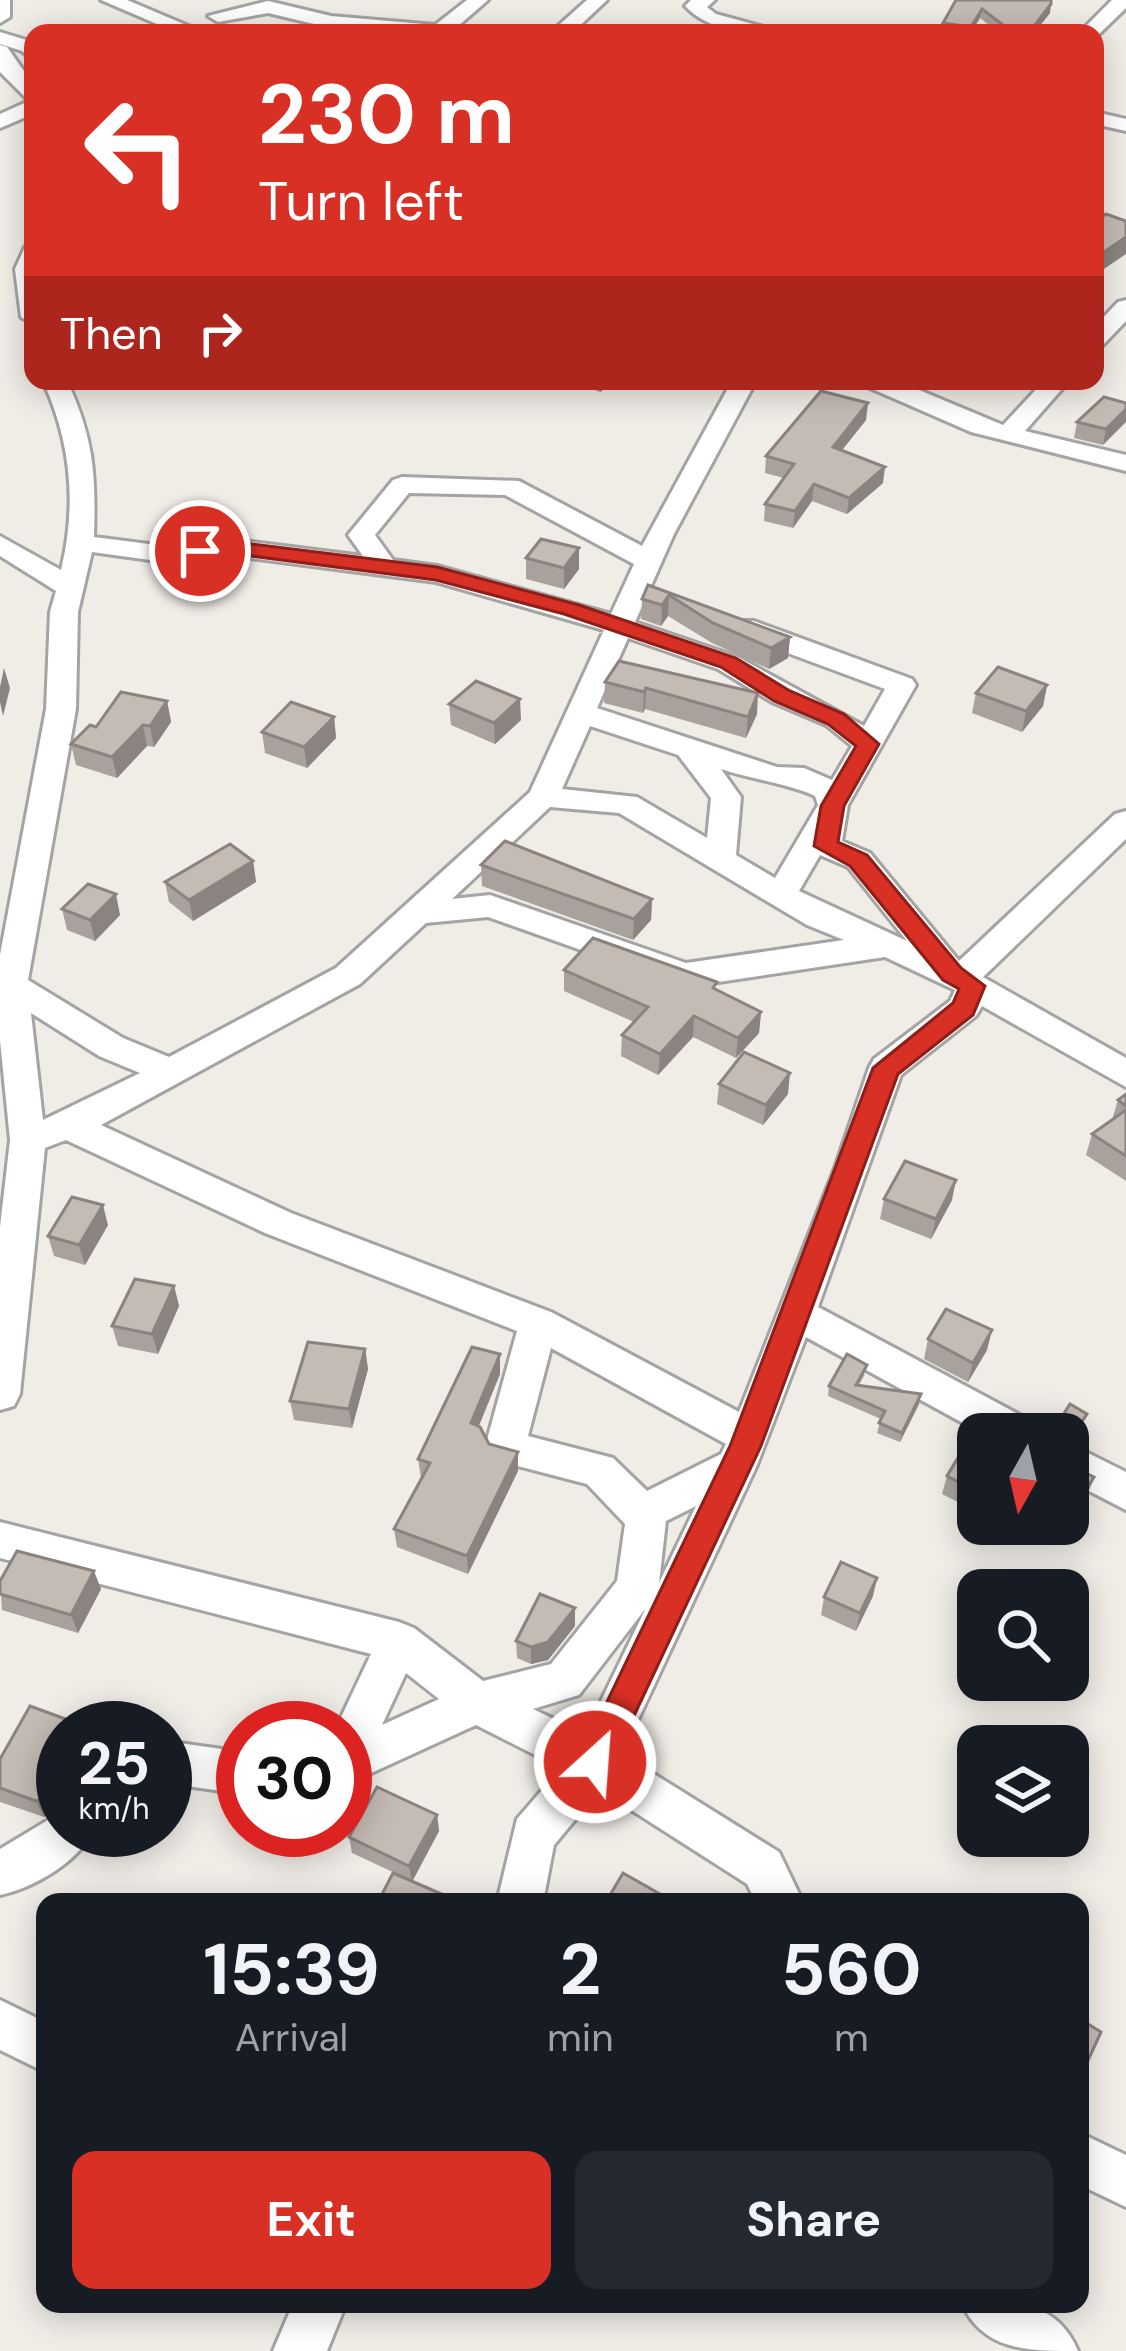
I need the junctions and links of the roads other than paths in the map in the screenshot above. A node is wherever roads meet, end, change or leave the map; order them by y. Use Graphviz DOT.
graph roads {
  1 [pos="1,0"];
  2 [pos="110,0"];
  3 [pos="479,0"];
  4 [pos="598,0"];
  5 [pos="706,0"];
  6 [pos="1123,0"];
  7 [pos="223,8"];
  8 [pos="0,17"];
  9 [pos="174,24"];
  10 [pos="358,24"];
  11 [pos="458,24"];
  12 [pos="570,24"];
  13 [pos="736,24"];
  14 [pos="1098,24"];
  15 [pos="0,51"];
  16 [pos="24,81"];
  17 [pos="24,239"];
  18 [pos="0,259"];
  19 [pos="59,390"];
  20 [pos="740,390"];
  21 [pos="898,390"];
  22 [pos="1049,390"];
  23 [pos="1010,432"];
  24 [pos="1126,463"];
  25 [pos="81,543"];
  26 [pos="0,544"];
  27 [pos="385,567"];
  28 [pos="648,582"];
  29 [pos="70,588"];
  30 [pos="725,620"];
  31 [pos="619,628"];
  32 [pos="581,713"];
  33 [pos="868,744"];
  34 [pos="689,748"];
  35 [pos="543,797"];
  36 [pos="833,806"];
  37 [pos="1126,821"];
  38 [pos="720,859"];
  39 [pos="28,887"];
  40 [pos="781,895"];
  41 [pos="0,909"];
  42 [pos="416,914"];
  43 [pos="888,946"];
  44 [pos="962,980"];
  45 [pos="9,1000"];
  46 [pos="167,1070"];
  47 [pos="1126,1074"];
  48 [pos="67,1124"];
  49 [pos="28,1140"];
  50 [pos="797,1313"];
  51 [pos="538,1323"];
  52 [pos="0,1394"];
  53 [pos="980,1413"];
  54 [pos="737,1448"];
  55 [pos="1089,1472"];
  56 [pos="1126,1492"];
  57 [pos="646,1518"];
  58 [pos="0,1540"];
  59 [pos="399,1642"];
  60 [pos="372,1701"];
  61 [pos="477,1703"];
  62 [pos="372,1748"];
  63 [pos="595,1762"];
  64 [pos="36,1855"];
  65 [pos="0,1873"];
  66 [pos="522,1893"];
  67 [pos="776,1893"];
  68 [pos="0,2024"];
  69 [pos="36,2043"];
  70 [pos="1089,2163"];
  71 [pos="1126,2182"];
  72 [pos="316,2313"];
  73 [pos="1000,2313"];
  74 [pos="300,2351"];
  75 [pos="1051,2351"];
  1 -- 8 [label="street"];
  2 -- 9 [label="street"];
  3 -- 11 [label="street"];
  4 -- 12 [label="street"];
  5 -- 13 [label="street"];
  6 -- 14 [label="street"];
  7 -- 10 [label="street"];
  15 -- 16 [label="street"];
  17 -- 18 [label="street"];
  19 -- 25 [label="street"];
  20 -- 28 [label="street"];
  21 -- 23 [label="street"];
  22 -- 23 [label="street"];
  23 -- 24 [label="street"];
  25 -- 27 [label="street"];
  25 -- 29 [label="street"];
  26 -- 29 [label="street"];
  27 -- 28 [label="street"];
  27 -- 31 [label="street"];
  28 -- 31 [label="street"];
  29 -- 39 [label="street"];
  30 -- 33 [label="street"];
  31 -- 32 [label="street"];
  31 -- 33 [label="street"];
  32 -- 34 [label="street"];
  32 -- 35 [label="street"];
  33 -- 36 [label="street"];
  34 -- 36 [label="street"];
  34 -- 38 [label="street"];
  35 -- 38 [label="street"];
  35 -- 42 [label="street"];
  36 -- 40 [label="street"];
  36 -- 44 [label="street"];
  37 -- 44 [label="street"];
  38 -- 40 [label="street"];
  39 -- 41 [label="street"];
  39 -- 45 [label="street"];
  40 -- 43 [label="street"];
  42 -- 43 [label="street"];
  42 -- 46 [label="street"];
  43 -- 44 [label="street"];
  44 -- 47 [label="street"];
  44 -- 50 [label="street"];
  45 -- 46 [label="street"];
  45 -- 49 [label="street"];
  46 -- 48 [label="street"];
  48 -- 49 [label="street"];
  48 -- 51 [label="street"];
  49 -- 52 [label="street"];
  50 -- 53 [label="street"];
  50 -- 54 [label="street"];
  51 -- 54 [label="street"];
  51 -- 57 [label="street"];
  54 -- 57 [label="street"];
  54 -- 63 [label="street"];
  55 -- 56 [label="street"];
  57 -- 61 [label="street"];
  58 -- 59 [label="street"];
  59 -- 60 [label="street"];
  59 -- 61 [label="street"];
  61 -- 62 [label="street"];
  61 -- 63 [label="street"];
  63 -- 66 [label="street"];
  63 -- 67 [label="street"];
  64 -- 65 [label="street"];
  68 -- 69 [label="street"];
  70 -- 71 [label="street"];
  72 -- 74 [label="street"];
  73 -- 75 [label="street"];
}
